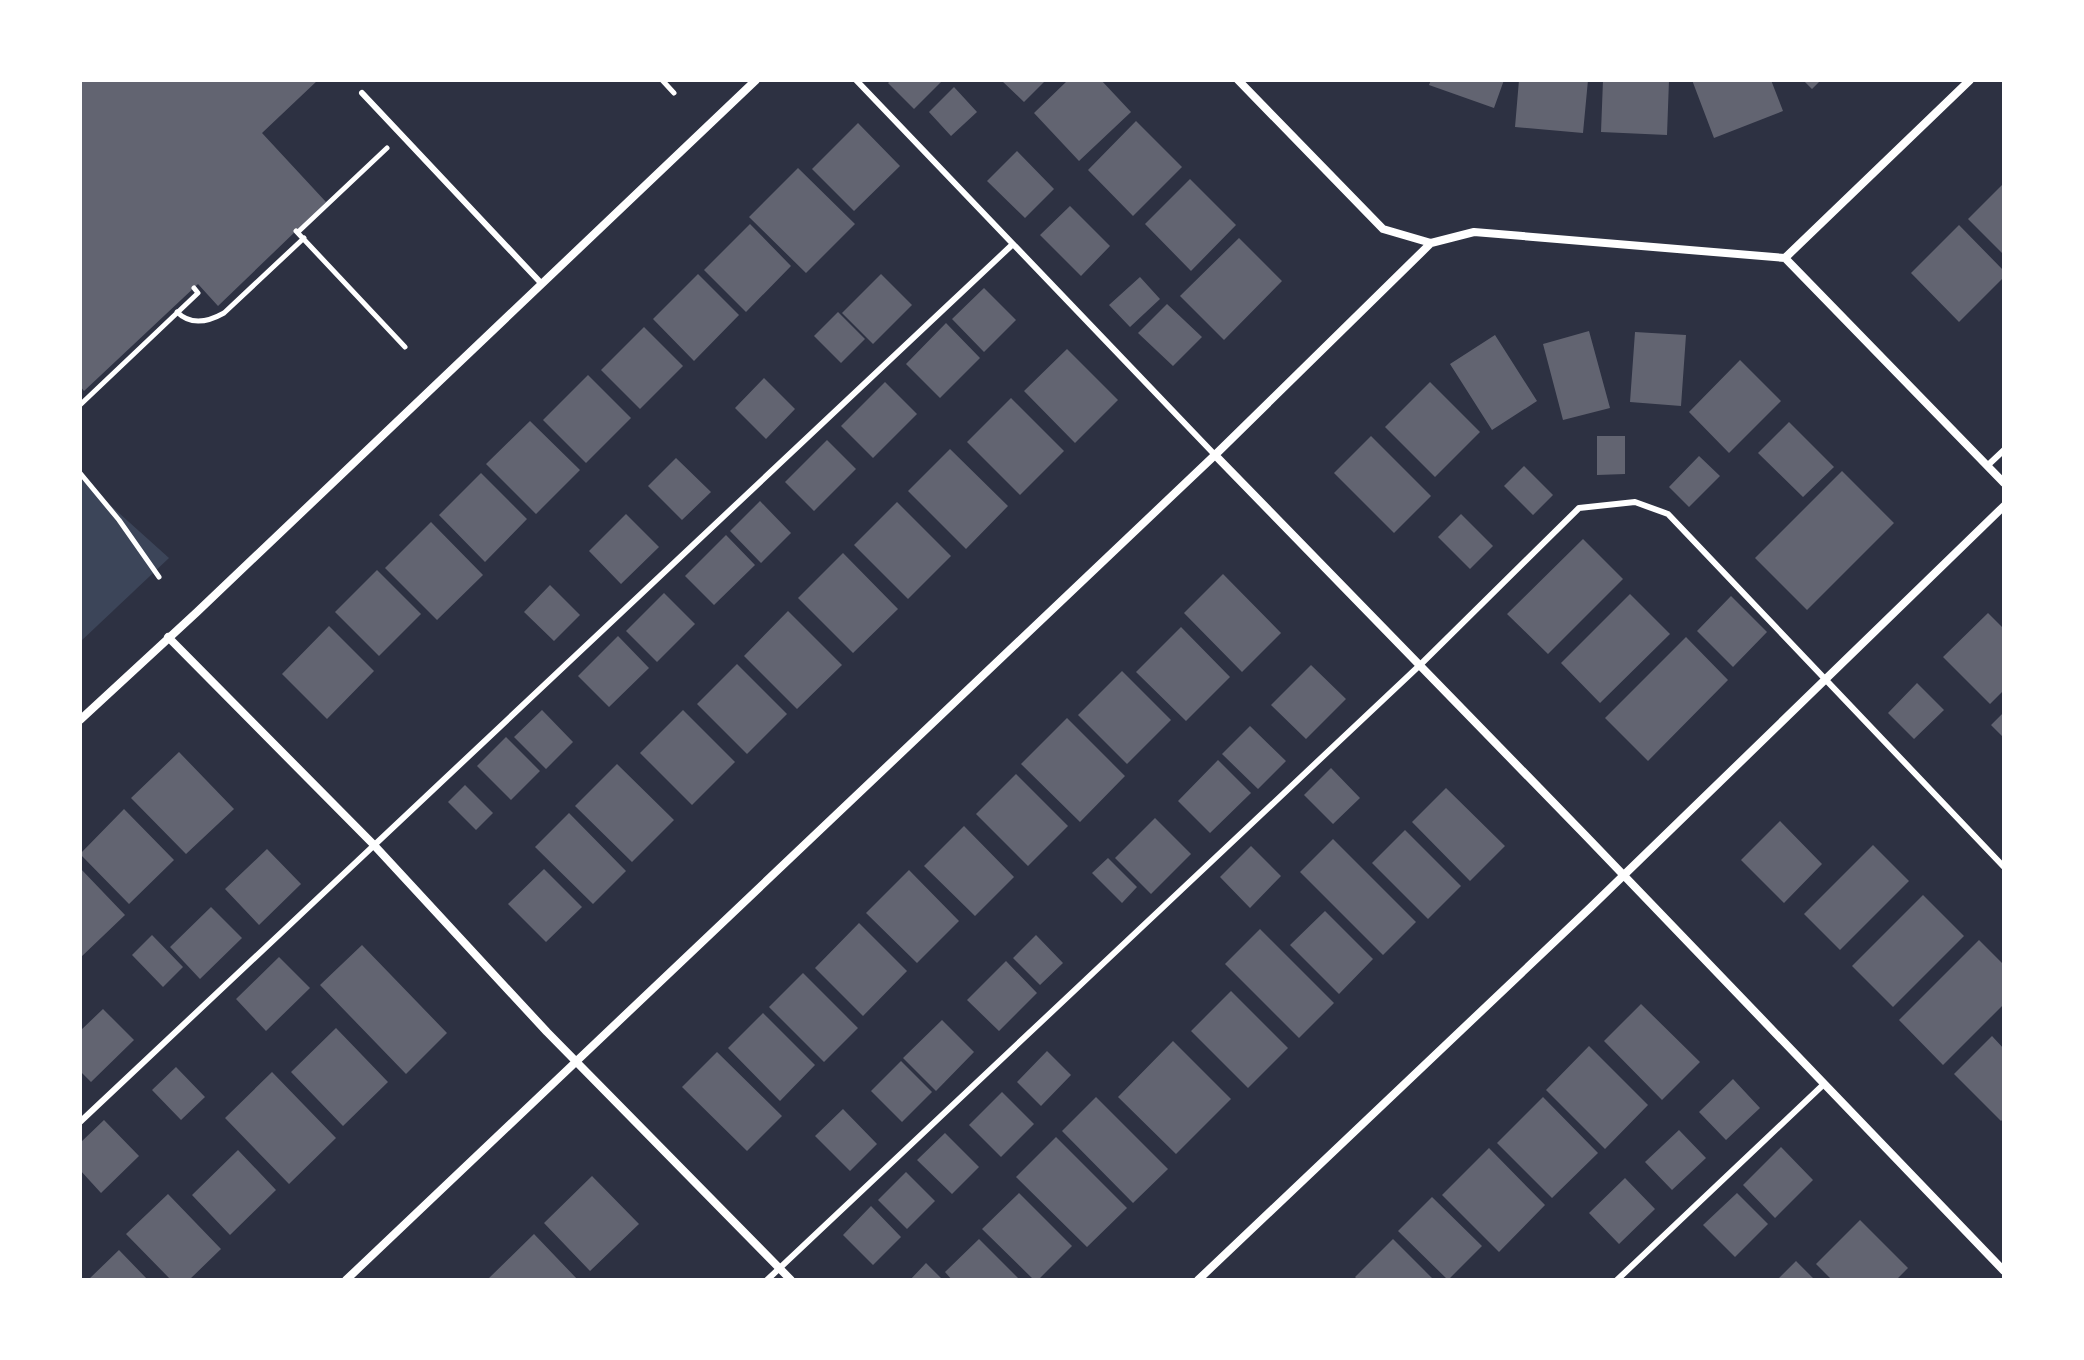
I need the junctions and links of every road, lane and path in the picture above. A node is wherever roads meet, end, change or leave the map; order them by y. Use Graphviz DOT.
graph roads {
  1 [pos="662,80"];
  2 [pos="756,80"];
  3 [pos="856,80"];
  4 [pos="1238,80"];
  5 [pos="1970,80"];
  6 [pos="362,93"];
  7 [pos="674,93"];
  8 [pos="400,135"];
  9 [pos="304,238"];
  10 [pos="1431,243"];
  11 [pos="1013,244"];
  12 [pos="1785,258"];
  13 [pos="541,283"];
  14 [pos="194,288"];
  15 [pos="177,312"];
  16 [pos="405,347"];
  17 [pos="80,405"];
  18 [pos="2004,450"];
  19 [pos="1215,455"];
  20 [pos="1987,466"];
  21 [pos="80,473"];
  22 [pos="2004,483"];
  23 [pos="2004,506"];
  24 [pos="159,577"];
  25 [pos="168,637"];
  26 [pos="1420,665"];
  27 [pos="1826,679"];
  28 [pos="80,720"];
  29 [pos="373,844"];
  30 [pos="2004,867"];
  31 [pos="1623,875"];
  32 [pos="577,1062"];
  33 [pos="1824,1084"];
  34 [pos="80,1122"];
  35 [pos="779,1268"];
  36 [pos="2004,1271"];
  37 [pos="346,1280"];
  38 [pos="767,1280"];
  39 [pos="791,1280"];
  40 [pos="1198,1280"];
  41 [pos="1617,1280"];
  1 -- 7 [label="path"];
  2 -- 13 [label="street"];
  3 -- 11 [label="lane"];
  4 -- 10 [label="street"];
  5 -- 12 [label="street"];
  6 -- 8 [label="lane"];
  8 -- 9 [label="path"];
  8 -- 13 [label="lane"];
  9 -- 15 [label="path"];
  9 -- 16 [label="path"];
  10 -- 12 [label="street"];
  10 -- 19 [label="street"];
  11 -- 19 [label="lane"];
  11 -- 29 [label="lane"];
  12 -- 20 [label="street"];
  13 -- 25 [label="street"];
  14 -- 15 [label="path"];
  15 -- 17 [label="path"];
  18 -- 20 [label="lane"];
  19 -- 26 [label="street"];
  19 -- 32 [label="street"];
  20 -- 22 [label="street"];
  21 -- 24 [label="path"];
  23 -- 27 [label="street"];
  25 -- 28 [label="street"];
  25 -- 29 [label="street"];
  26 -- 27 [label="lane"];
  26 -- 31 [label="street"];
  26 -- 35 [label="lane"];
  27 -- 30 [label="lane"];
  27 -- 31 [label="street"];
  29 -- 32 [label="street"];
  29 -- 34 [label="lane"];
  31 -- 33 [label="street"];
  31 -- 40 [label="street"];
  32 -- 35 [label="street"];
  32 -- 37 [label="street"];
  33 -- 36 [label="street"];
  33 -- 41 [label="lane"];
  35 -- 38 [label="lane"];
  35 -- 39 [label="street"];
}
